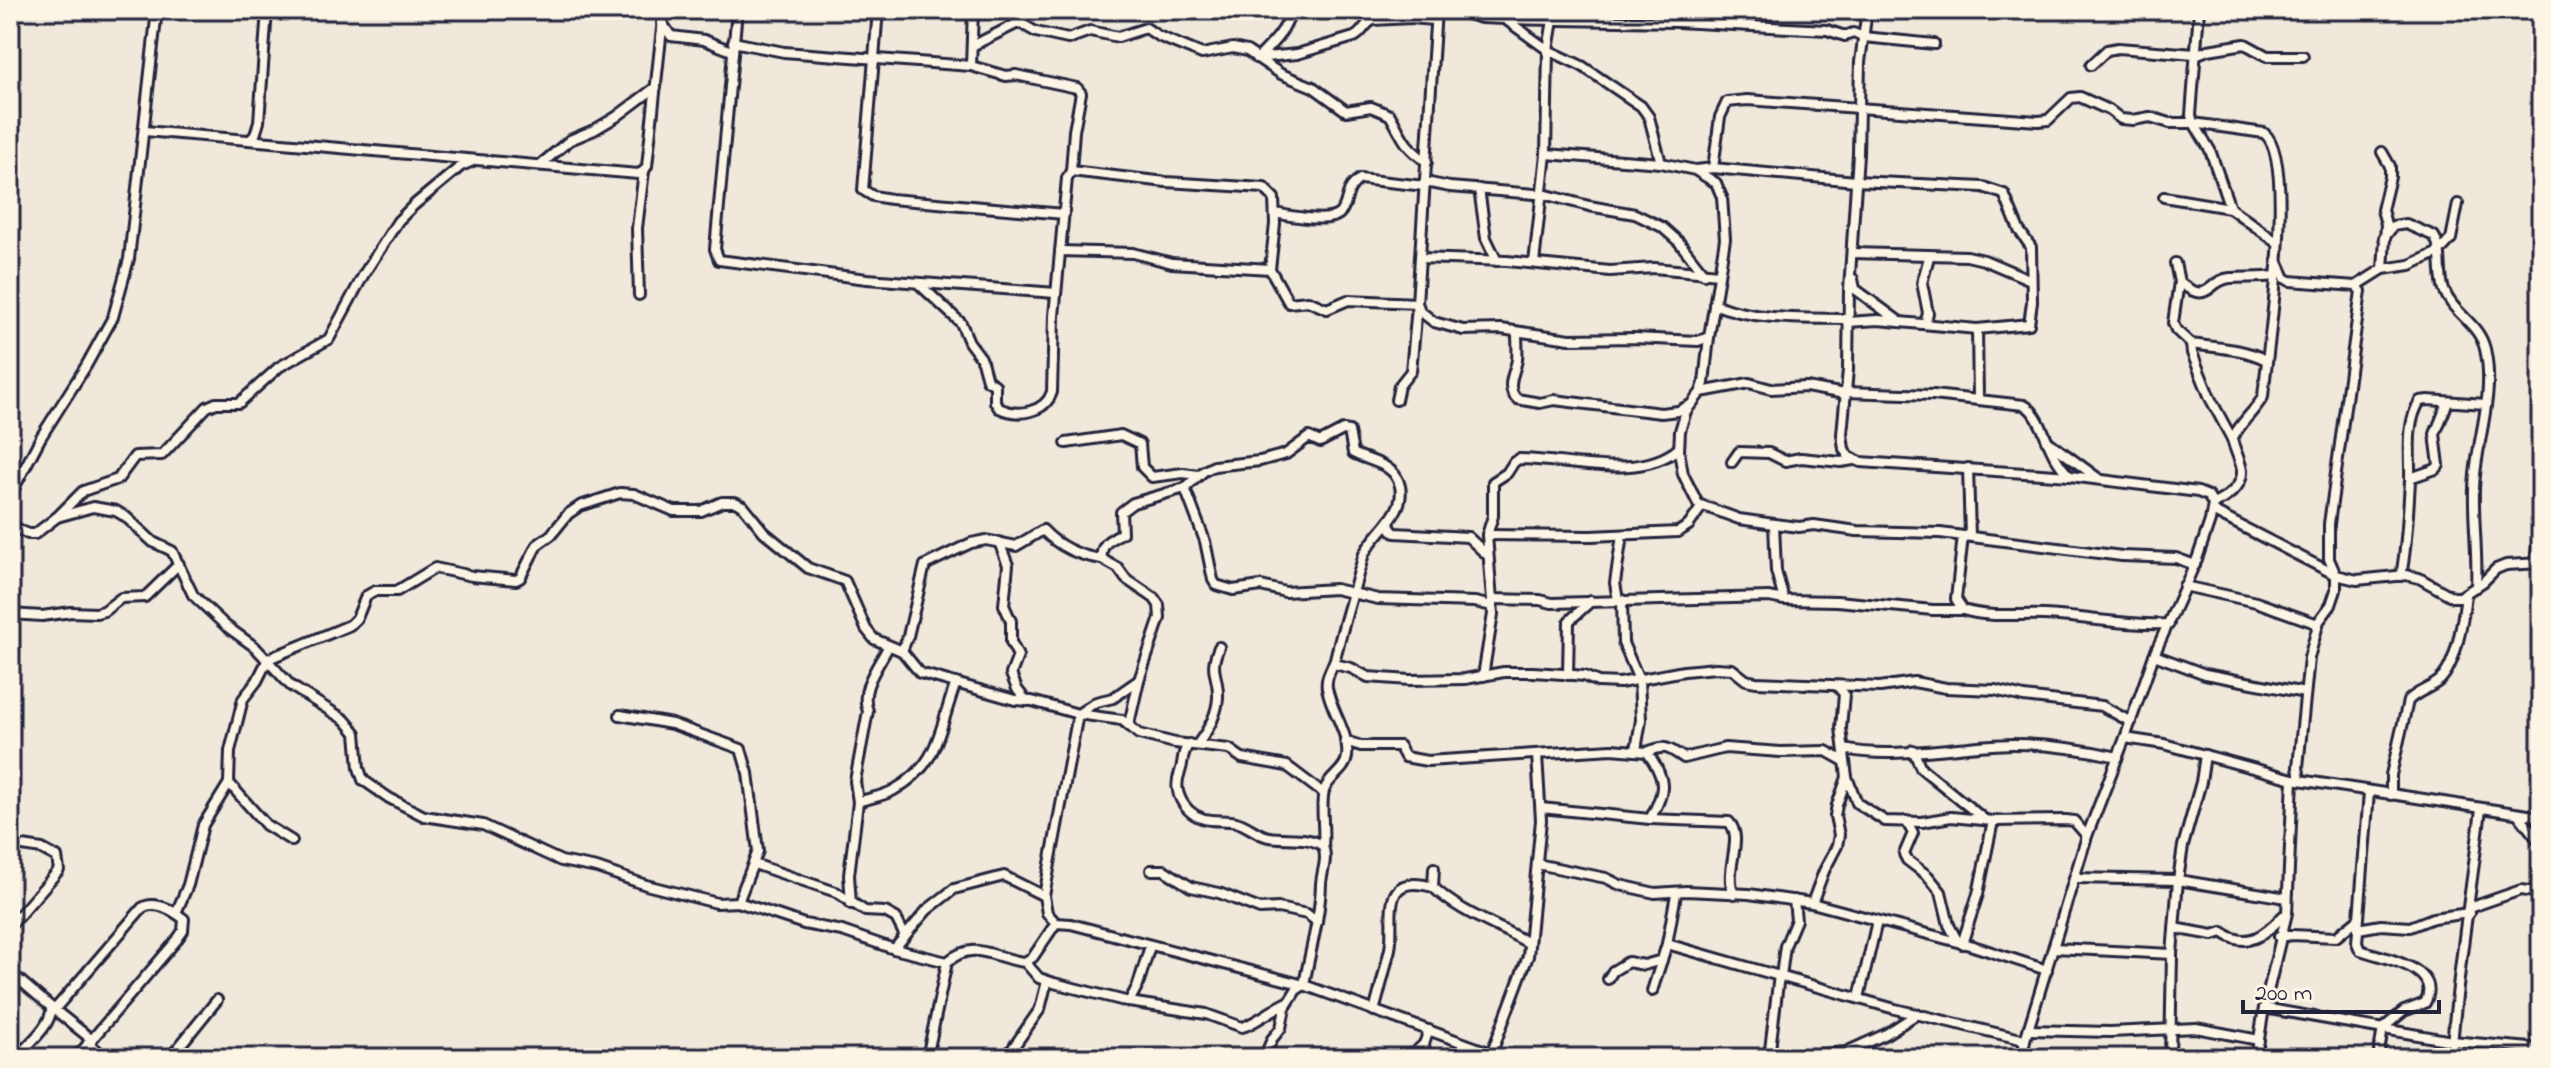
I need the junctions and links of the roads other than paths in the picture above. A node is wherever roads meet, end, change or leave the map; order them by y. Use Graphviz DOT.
graph roads {
  1 [pos="157,10"];
  2 [pos="267,10"];
  3 [pos="664,10"];
  4 [pos="737,10"];
  5 [pos="878,10"];
  6 [pos="973,10"];
  7 [pos="1292,10"];
  8 [pos="1436,10"];
  9 [pos="1454,10"];
  10 [pos="1559,10"];
  11 [pos="1867,10"];
  12 [pos="2199,10"];
  13 [pos="2468,10"];
  14 [pos="2539,10"];
  15 [pos="2494,11"];
  16 [pos="1505,19"];
  17 [pos="1434,20"];
  18 [pos="1556,20"];
  19 [pos="662,22"];
  20 [pos="1864,37"];
  21 [pos="1934,44"];
  22 [pos="972,46"];
  23 [pos="733,47"];
  24 [pos="1548,50"];
  25 [pos="2195,55"];
  26 [pos="2303,56"];
  27 [pos="1258,57"];
  28 [pos="873,60"];
  29 [pos="2541,64"];
  30 [pos="2091,65"];
  31 [pos="971,66"];
  32 [pos="656,87"];
  33 [pos="1859,107"];
  34 [pos="2194,124"];
  35 [pos="145,131"];
  36 [pos="250,140"];
  37 [pos="2382,152"];
  38 [pos="1546,154"];
  39 [pos="477,159"];
  40 [pos="1427,162"];
  41 [pos="1661,163"];
  42 [pos="540,165"];
  43 [pos="1713,168"];
  44 [pos="1695,170"];
  45 [pos="644,171"];
  46 [pos="1071,171"];
  47 [pos="1856,181"];
  48 [pos="1425,184"];
  49 [pos="1479,189"];
  50 [pos="1541,194"];
  51 [pos="2164,197"];
  52 [pos="2458,204"];
  53 [pos="2230,208"];
  54 [pos="1275,213"];
  55 [pos="1064,214"];
  56 [pos="2384,238"];
  57 [pos="2278,243"];
  58 [pos="1060,251"];
  59 [pos="1854,252"];
  60 [pos="2439,252"];
  61 [pos="1929,257"];
  62 [pos="1420,258"];
  63 [pos="2277,260"];
  64 [pos="1497,261"];
  65 [pos="1534,263"];
  66 [pos="2175,263"];
  67 [pos="1270,269"];
  68 [pos="2383,269"];
  69 [pos="1704,274"];
  70 [pos="1719,274"];
  71 [pos="2276,276"];
  72 [pos="2031,280"];
  73 [pos="2179,282"];
  74 [pos="919,284"];
  75 [pos="2356,286"];
  76 [pos="1056,293"];
  77 [pos="639,295"];
  78 [pos="1714,304"];
  79 [pos="1417,305"];
  80 [pos="1848,321"];
  81 [pos="1900,323"];
  82 [pos="1925,324"];
  83 [pos="1977,329"];
  84 [pos="1517,332"];
  85 [pos="1709,337"];
  86 [pos="2191,344"];
  87 [pos="2266,360"];
  88 [pos="1701,392"];
  89 [pos="1845,393"];
  90 [pos="1978,399"];
  91 [pos="1396,400"];
  92 [pos="2448,402"];
  93 [pos="2486,404"];
  94 [pos="1688,406"];
  95 [pos="2232,439"];
  96 [pos="2045,440"];
  97 [pos="1066,443"];
  98 [pos="1679,448"];
  99 [pos="1853,460"];
  100 [pos="1732,462"];
  101 [pos="1968,468"];
  102 [pos="1198,475"];
  103 [pos="2070,476"];
  104 [pos="2410,478"];
  105 [pos="2100,480"];
  106 [pos="1185,488"];
  107 [pos="10,496"];
  108 [pos="1702,506"];
  109 [pos="2212,508"];
  110 [pos="57,517"];
  111 [pos="2541,517"];
  112 [pos="1389,522"];
  113 [pos="1774,524"];
  114 [pos="10,525"];
  115 [pos="1487,535"];
  116 [pos="1622,535"];
  117 [pos="1966,536"];
  118 [pos="999,541"];
  119 [pos="1487,556"];
  120 [pos="1102,559"];
  121 [pos="2538,563"];
  122 [pos="179,564"];
  123 [pos="2195,565"];
  124 [pos="2336,575"];
  125 [pos="2401,576"];
  126 [pos="2184,586"];
  127 [pos="2476,587"];
  128 [pos="1354,593"];
  129 [pos="2466,595"];
  130 [pos="1620,600"];
  131 [pos="1784,600"];
  132 [pos="1591,601"];
  133 [pos="1492,602"];
  134 [pos="1963,610"];
  135 [pos="10,614"];
  136 [pos="2169,624"];
  137 [pos="2318,624"];
  138 [pos="888,647"];
  139 [pos="1219,647"];
  140 [pos="902,651"];
  141 [pos="2154,655"];
  142 [pos="268,659"];
  143 [pos="1334,664"];
  144 [pos="1568,675"];
  145 [pos="1483,676"];
  146 [pos="1139,680"];
  147 [pos="1639,680"];
  148 [pos="956,683"];
  149 [pos="1838,687"];
  150 [pos="2305,693"];
  151 [pos="1026,701"];
  152 [pos="1078,714"];
  153 [pos="620,715"];
  154 [pos="2131,722"];
  155 [pos="1129,724"];
  156 [pos="2125,738"];
  157 [pos="1345,741"];
  158 [pos="1193,744"];
  159 [pos="1844,749"];
  160 [pos="1636,750"];
  161 [pos="1913,750"];
  162 [pos="1647,752"];
  163 [pos="1537,755"];
  164 [pos="2205,755"];
  165 [pos="2118,757"];
  166 [pos="1844,761"];
  167 [pos="1847,777"];
  168 [pos="2296,780"];
  169 [pos="229,783"];
  170 [pos="2369,792"];
  171 [pos="1323,793"];
  172 [pos="2391,795"];
  173 [pos="858,802"];
  174 [pos="1541,808"];
  175 [pos="2481,809"];
  176 [pos="2518,814"];
  177 [pos="2540,815"];
  178 [pos="1650,819"];
  179 [pos="1989,820"];
  180 [pos="1906,821"];
  181 [pos="2087,836"];
  182 [pos="292,841"];
  183 [pos="10,844"];
  184 [pos="2541,844"];
  185 [pos="1323,846"];
  186 [pos="754,864"];
  187 [pos="1537,864"];
  188 [pos="1434,868"];
  189 [pos="1151,870"];
  190 [pos="2074,878"];
  191 [pos="2178,880"];
  192 [pos="1433,887"];
  193 [pos="2541,893"];
  194 [pos="1676,894"];
  195 [pos="1734,894"];
  196 [pos="1044,896"];
  197 [pos="2287,898"];
  198 [pos="1794,900"];
  199 [pos="738,902"];
  200 [pos="1812,903"];
  201 [pos="851,904"];
  202 [pos="2469,910"];
  203 [pos="176,913"];
  204 [pos="2287,913"];
  205 [pos="1877,921"];
  206 [pos="1317,922"];
  207 [pos="1056,923"];
  208 [pos="2358,924"];
  209 [pos="10,926"];
  210 [pos="2174,928"];
  211 [pos="905,936"];
  212 [pos="2279,937"];
  213 [pos="1528,943"];
  214 [pos="1960,943"];
  215 [pos="1667,944"];
  216 [pos="1150,946"];
  217 [pos="2054,948"];
  218 [pos="894,949"];
  219 [pos="2172,954"];
  220 [pos="1662,960"];
  221 [pos="947,962"];
  222 [pos="1025,962"];
  223 [pos="2047,970"];
  224 [pos="10,972"];
  225 [pos="1780,976"];
  226 [pos="1608,979"];
  227 [pos="1047,981"];
  228 [pos="1304,985"];
  229 [pos="1652,991"];
  230 [pos="1859,998"];
  231 [pos="217,1000"];
  232 [pos="1129,1002"];
  233 [pos="1287,1003"];
  234 [pos="53,1008"];
  235 [pos="2264,1008"];
  236 [pos="1374,1011"];
  237 [pos="1917,1014"];
  238 [pos="2383,1028"];
  239 [pos="1429,1030"];
  240 [pos="2029,1030"];
  241 [pos="2169,1031"];
  242 [pos="2025,1040"];
  243 [pos="2259,1040"];
  244 [pos="90,1041"];
  245 [pos="2452,1041"];
  246 [pos="1424,1044"];
  247 [pos="2541,1049"];
  248 [pos="1492,1052"];
  249 [pos="16,1058"];
  250 [pos="76,1058"];
  251 [pos="106,1058"];
  252 [pos="170,1058"];
  253 [pos="927,1058"];
  254 [pos="1006,1058"];
  255 [pos="1264,1058"];
  256 [pos="1409,1058"];
  257 [pos="1426,1058"];
  258 [pos="1505,1058"];
  259 [pos="1770,1058"];
  260 [pos="2022,1058"];
  261 [pos="2170,1058"];
  262 [pos="2256,1058"];
  263 [pos="2378,1058"];
  264 [pos="2451,1058"];
  1 -- 35 [label="street"];
  2 -- 36 [label="street"];
  3 -- 19 [label="street"];
  4 -- 23 [label="street"];
  5 -- 28 [label="street"];
  6 -- 22 [label="street"];
  7 -- 27 [label="street"];
  8 -- 17 [label="street"];
  9 -- 16 [label="street"];
  10 -- 18 [label="street"];
  11 -- 20 [label="street"];
  12 -- 25 [label="street"];
  13 -- 15 [label="street"];
  14 -- 29 [label="street"];
  16 -- 18 [label="street"];
  16 -- 24 [label="street"];
  17 -- 27 [label="street"];
  17 -- 40 [label="street"];
  18 -- 20 [label="street"];
  18 -- 24 [label="street"];
  19 -- 23 [label="street"];
  19 -- 32 [label="street"];
  20 -- 21 [label="street"];
  20 -- 33 [label="street"];
  22 -- 27 [label="street"];
  22 -- 31 [label="street"];
  23 -- 28 [label="street"];
  23 -- 74 [label="street"];
  24 -- 38 [label="street"];
  24 -- 41 [label="street"];
  25 -- 26 [label="street"];
  25 -- 30 [label="street"];
  25 -- 34 [label="street"];
  27 -- 40 [label="street"];
  28 -- 31 [label="street"];
  28 -- 55 [label="street"];
  31 -- 46 [label="street"];
  32 -- 42 [label="street"];
  32 -- 45 [label="street"];
  33 -- 34 [label="street"];
  33 -- 43 [label="street"];
  33 -- 47 [label="street"];
  34 -- 53 [label="street"];
  34 -- 57 [label="street"];
  35 -- 36 [label="street"];
  35 -- 107 [label="street"];
  36 -- 39 [label="street"];
  37 -- 56 [label="street"];
  38 -- 41 [label="street"];
  38 -- 50 [label="street"];
  39 -- 42 [label="street"];
  39 -- 110 [label="street"];
  40 -- 48 [label="street"];
  41 -- 44 [label="street"];
  42 -- 45 [label="street"];
  43 -- 44 [label="street"];
  43 -- 47 [label="street"];
  44 -- 70 [label="street"];
  45 -- 77 [label="street"];
  46 -- 54 [label="street"];
  46 -- 55 [label="street"];
  47 -- 59 [label="street"];
  47 -- 72 [label="street"];
  48 -- 49 [label="street"];
  48 -- 54 [label="street"];
  48 -- 62 [label="street"];
  49 -- 50 [label="street"];
  49 -- 64 [label="street"];
  50 -- 65 [label="street"];
  50 -- 69 [label="street"];
  51 -- 53 [label="street"];
  52 -- 60 [label="street"];
  53 -- 57 [label="street"];
  54 -- 67 [label="street"];
  55 -- 58 [label="street"];
  56 -- 60 [label="street"];
  56 -- 68 [label="street"];
  57 -- 63 [label="street"];
  58 -- 67 [label="street"];
  58 -- 76 [label="street"];
  59 -- 61 [label="street"];
  59 -- 80 [label="street"];
  59 -- 81 [label="street"];
  60 -- 68 [label="street"];
  60 -- 93 [label="street"];
  61 -- 72 [label="street"];
  61 -- 82 [label="street"];
  62 -- 64 [label="street"];
  62 -- 79 [label="street"];
  63 -- 71 [label="street"];
  63 -- 75 [label="street"];
  64 -- 65 [label="street"];
  65 -- 69 [label="street"];
  66 -- 73 [label="street"];
  67 -- 79 [label="street"];
  68 -- 75 [label="street"];
  69 -- 70 [label="street"];
  70 -- 78 [label="street"];
  71 -- 73 [label="street"];
  71 -- 87 [label="street"];
  72 -- 83 [label="street"];
  73 -- 86 [label="street"];
  74 -- 76 [label="street"];
  74 -- 76 [label="street"];
  75 -- 124 [label="street"];
  78 -- 80 [label="street"];
  78 -- 85 [label="street"];
  79 -- 84 [label="street"];
  79 -- 91 [label="street"];
  80 -- 81 [label="street"];
  80 -- 89 [label="street"];
  81 -- 82 [label="street"];
  82 -- 83 [label="street"];
  83 -- 90 [label="street"];
  84 -- 85 [label="street"];
  84 -- 94 [label="street"];
  85 -- 88 [label="street"];
  86 -- 87 [label="street"];
  86 -- 95 [label="street"];
  87 -- 95 [label="street"];
  88 -- 89 [label="street"];
  88 -- 94 [label="street"];
  89 -- 90 [label="street"];
  89 -- 99 [label="street"];
  90 -- 96 [label="street"];
  92 -- 93 [label="street"];
  92 -- 104 [label="street"];
  92 -- 104 [label="street"];
  93 -- 127 [label="street"];
  94 -- 98 [label="street"];
  95 -- 109 [label="street"];
  96 -- 103 [label="street"];
  96 -- 105 [label="street"];
  97 -- 102 [label="street"];
  98 -- 108 [label="street"];
  98 -- 115 [label="street"];
  99 -- 100 [label="street"];
  99 -- 101 [label="street"];
  101 -- 103 [label="street"];
  101 -- 117 [label="street"];
  102 -- 106 [label="street"];
  102 -- 112 [label="street"];
  103 -- 105 [label="street"];
  104 -- 125 [label="street"];
  105 -- 109 [label="street"];
  106 -- 120 [label="street"];
  106 -- 128 [label="street"];
  108 -- 113 [label="street"];
  108 -- 116 [label="street"];
  109 -- 123 [label="street"];
  109 -- 124 [label="street"];
  110 -- 114 [label="street"];
  110 -- 122 [label="street"];
  111 -- 121 [label="street"];
  112 -- 119 [label="street"];
  112 -- 128 [label="street"];
  113 -- 117 [label="street"];
  113 -- 131 [label="street"];
  115 -- 116 [label="street"];
  115 -- 119 [label="street"];
  116 -- 130 [label="street"];
  117 -- 123 [label="street"];
  117 -- 134 [label="street"];
  118 -- 120 [label="street"];
  118 -- 140 [label="street"];
  118 -- 151 [label="street"];
  119 -- 133 [label="street"];
  120 -- 146 [label="street"];
  121 -- 127 [label="street"];
  122 -- 135 [label="street"];
  122 -- 142 [label="street"];
  123 -- 126 [label="street"];
  124 -- 125 [label="street"];
  124 -- 137 [label="street"];
  125 -- 129 [label="street"];
  126 -- 136 [label="street"];
  126 -- 137 [label="street"];
  127 -- 129 [label="street"];
  128 -- 133 [label="street"];
  128 -- 143 [label="street"];
  129 -- 172 [label="street"];
  130 -- 131 [label="street"];
  130 -- 132 [label="street"];
  130 -- 147 [label="street"];
  131 -- 134 [label="street"];
  132 -- 133 [label="street"];
  132 -- 144 [label="street"];
  133 -- 145 [label="street"];
  134 -- 136 [label="street"];
  136 -- 141 [label="street"];
  137 -- 150 [label="street"];
  138 -- 140 [label="street"];
  138 -- 142 [label="street"];
  138 -- 173 [label="street"];
  139 -- 158 [label="street"];
  140 -- 148 [label="street"];
  141 -- 150 [label="street"];
  141 -- 154 [label="street"];
  142 -- 169 [label="street"];
  142 -- 199 [label="street"];
  143 -- 145 [label="street"];
  143 -- 157 [label="street"];
  144 -- 145 [label="street"];
  144 -- 147 [label="street"];
  146 -- 152 [label="street"];
  146 -- 155 [label="street"];
  147 -- 149 [label="street"];
  147 -- 160 [label="street"];
  148 -- 151 [label="street"];
  148 -- 173 [label="street"];
  149 -- 154 [label="street"];
  149 -- 159 [label="street"];
  150 -- 168 [label="street"];
  151 -- 152 [label="street"];
  152 -- 155 [label="street"];
  152 -- 196 [label="street"];
  153 -- 186 [label="street"];
  154 -- 156 [label="street"];
  155 -- 158 [label="street"];
  156 -- 164 [label="street"];
  156 -- 165 [label="street"];
  157 -- 163 [label="street"];
  157 -- 171 [label="street"];
  158 -- 171 [label="street"];
  158 -- 185 [label="street"];
  159 -- 161 [label="street"];
  159 -- 166 [label="street"];
  160 -- 162 [label="street"];
  160 -- 163 [label="street"];
  161 -- 165 [label="street"];
  161 -- 179 [label="street"];
  162 -- 166 [label="street"];
  162 -- 178 [label="street"];
  163 -- 174 [label="street"];
  164 -- 168 [label="street"];
  164 -- 191 [label="street"];
  165 -- 181 [label="street"];
  166 -- 167 [label="street"];
  167 -- 180 [label="street"];
  167 -- 200 [label="street"];
  168 -- 170 [label="street"];
  168 -- 197 [label="street"];
  169 -- 182 [label="street"];
  169 -- 203 [label="street"];
  170 -- 172 [label="street"];
  170 -- 208 [label="street"];
  171 -- 185 [label="street"];
  172 -- 175 [label="street"];
  173 -- 201 [label="street"];
  174 -- 178 [label="street"];
  174 -- 187 [label="street"];
  175 -- 176 [label="street"];
  175 -- 202 [label="street"];
  176 -- 177 [label="street"];
  176 -- 184 [label="street"];
  178 -- 195 [label="street"];
  179 -- 180 [label="street"];
  179 -- 181 [label="street"];
  179 -- 214 [label="street"];
  180 -- 214 [label="street"];
  181 -- 190 [label="street"];
  183 -- 209 [label="street"];
  185 -- 206 [label="street"];
  186 -- 199 [label="street"];
  186 -- 201 [label="street"];
  187 -- 194 [label="street"];
  187 -- 213 [label="street"];
  188 -- 192 [label="street"];
  189 -- 206 [label="street"];
  190 -- 191 [label="street"];
  190 -- 217 [label="street"];
  191 -- 197 [label="street"];
  191 -- 210 [label="street"];
  192 -- 213 [label="street"];
  192 -- 236 [label="street"];
  193 -- 202 [label="street"];
  194 -- 195 [label="street"];
  194 -- 215 [label="street"];
  195 -- 198 [label="street"];
  196 -- 207 [label="street"];
  196 -- 211 [label="street"];
  197 -- 204 [label="street"];
  198 -- 200 [label="street"];
  198 -- 225 [label="street"];
  199 -- 218 [label="street"];
  200 -- 205 [label="street"];
  201 -- 211 [label="street"];
  202 -- 208 [label="street"];
  202 -- 245 [label="street"];
  203 -- 234 [label="street"];
  203 -- 244 [label="street"];
  204 -- 210 [label="street"];
  204 -- 212 [label="street"];
  205 -- 214 [label="street"];
  205 -- 230 [label="street"];
  206 -- 228 [label="street"];
  207 -- 216 [label="street"];
  207 -- 222 [label="street"];
  208 -- 212 [label="street"];
  208 -- 238 [label="street"];
  210 -- 219 [label="street"];
  211 -- 218 [label="street"];
  212 -- 235 [label="street"];
  213 -- 248 [label="street"];
  214 -- 223 [label="street"];
  215 -- 220 [label="street"];
  215 -- 225 [label="street"];
  216 -- 228 [label="street"];
  216 -- 232 [label="street"];
  217 -- 219 [label="street"];
  217 -- 223 [label="street"];
  218 -- 221 [label="street"];
  219 -- 241 [label="street"];
  220 -- 226 [label="street"];
  220 -- 229 [label="street"];
  221 -- 222 [label="street"];
  221 -- 253 [label="street"];
  222 -- 227 [label="street"];
  223 -- 240 [label="street"];
  224 -- 234 [label="street"];
  225 -- 230 [label="street"];
  225 -- 259 [label="street"];
  227 -- 232 [label="street"];
  227 -- 254 [label="street"];
  228 -- 233 [label="street"];
  228 -- 236 [label="street"];
  230 -- 237 [label="street"];
  231 -- 252 [label="street"];
  232 -- 233 [label="street"];
  233 -- 255 [label="street"];
  234 -- 244 [label="street"];
  234 -- 249 [label="street"];
  235 -- 238 [label="street"];
  235 -- 243 [label="street"];
  236 -- 239 [label="street"];
  237 -- 242 [label="street"];
  237 -- 259 [label="street"];
  238 -- 245 [label="street"];
  238 -- 263 [label="street"];
  239 -- 246 [label="street"];
  239 -- 248 [label="street"];
  240 -- 241 [label="street"];
  240 -- 242 [label="street"];
  241 -- 243 [label="street"];
  241 -- 261 [label="street"];
  242 -- 260 [label="street"];
  243 -- 262 [label="street"];
  244 -- 250 [label="street"];
  244 -- 251 [label="street"];
  245 -- 247 [label="street"];
  245 -- 264 [label="street"];
  246 -- 256 [label="street"];
  246 -- 257 [label="street"];
  248 -- 258 [label="street"];
}
